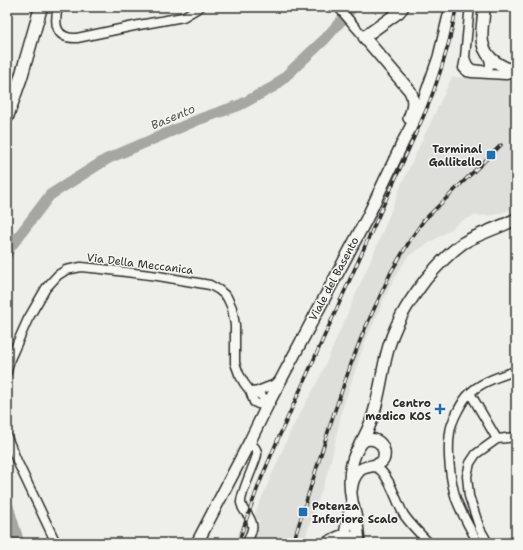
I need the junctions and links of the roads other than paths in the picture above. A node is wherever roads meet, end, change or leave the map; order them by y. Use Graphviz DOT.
graph roads {
  1 [pos="34,7"];
  2 [pos="41,7"];
  3 [pos="58,7"];
  4 [pos="200,7"];
  5 [pos="338,7"];
  6 [pos="403,7"];
  7 [pos="451,7"];
  8 [pos="470,7"];
  9 [pos="484,9"];
  10 [pos="364,37"];
  11 [pos="487,53"];
  12 [pos="465,57"];
  13 [pos="516,73"];
  14 [pos="428,87"];
  15 [pos="412,96"];
  16 [pos="7,100"];
  17 [pos="7,116"];
  18 [pos="404,140"];
  19 [pos="516,212"];
  20 [pos="516,219"];
  21 [pos="516,227"];
  22 [pos="441,262"];
  23 [pos="516,371"];
  24 [pos="7,372"];
  25 [pos="282,379"];
  26 [pos="253,391"];
  27 [pos="470,393"];
  28 [pos="254,402"];
  29 [pos="268,404"];
  30 [pos="376,406"];
  31 [pos="258,426"];
  32 [pos="7,437"];
  33 [pos="516,437"];
  34 [pos="497,439"];
  35 [pos="249,443"];
  36 [pos="359,448"];
  37 [pos="384,450"];
  38 [pos="370,467"];
  39 [pos="389,483"];
  40 [pos="351,496"];
  41 [pos="345,538"];
  42 [pos="56,543"];
  43 [pos="196,543"];
  44 [pos="247,543"];
  45 [pos="324,543"];
  46 [pos="358,543"];
  47 [pos="429,543"];
  48 [pos="478,543"];
  49 [pos="488,543"];
  1 -- 16 [label="highway"];
  2 -- 17 [label="highway"];
  3 -- 4 [label="street"];
  5 -- 10 [label="street"];
  6 -- 10 [label="main road"];
  7 -- 14 [label="main road, Viale del Basento"];
  8 -- 12 [label="street"];
  9 -- 11 [label="main road"];
  10 -- 15 [label="main road"];
  11 -- 12 [label="street"];
  11 -- 13 [label="main road"];
  12 -- 13 [label="street"];
  14 -- 15 [label="main road"];
  14 -- 18 [label="main road, Viale del Basento"];
  15 -- 18 [label="main road"];
  18 -- 25 [label="main road, Viale del Basento"];
  19 -- 22 [label="main road"];
  20 -- 22 [label="main road"];
  21 -- 22 [label="main road"];
  22 -- 30 [label="main road"];
  23 -- 27 [label="street"];
  24 -- 26 [label="street, Via Della Meccanica"];
  25 -- 26 [label="street"];
  25 -- 29 [label="main road, Viale del Basento"];
  26 -- 28 [label="street"];
  26 -- 29 [label="street"];
  27 -- 34 [label="street"];
  27 -- 48 [label="street"];
  28 -- 29 [label="street"];
  28 -- 31 [label="street"];
  29 -- 31 [label="main road, Viale del Basento"];
  30 -- 36 [label="main road"];
  30 -- 37 [label="main road"];
  31 -- 35 [label="main road, Viale del Basento"];
  32 -- 42 [label="street"];
  33 -- 34 [label="street"];
  34 -- 49 [label="street"];
  35 -- 43 [label="main road, Viale del Basento"];
  35 -- 44 [label="street"];
  36 -- 37 [label="main road"];
  36 -- 38 [label="main road"];
  36 -- 40 [label="main road"];
  37 -- 38 [label="main road"];
  37 -- 39 [label="street"];
  38 -- 39 [label="street"];
  38 -- 40 [label="main road"];
  39 -- 47 [label="street"];
  40 -- 41 [label="main road"];
  40 -- 46 [label="main road"];
  41 -- 45 [label="street"];
  41 -- 46 [label="street"];
}
